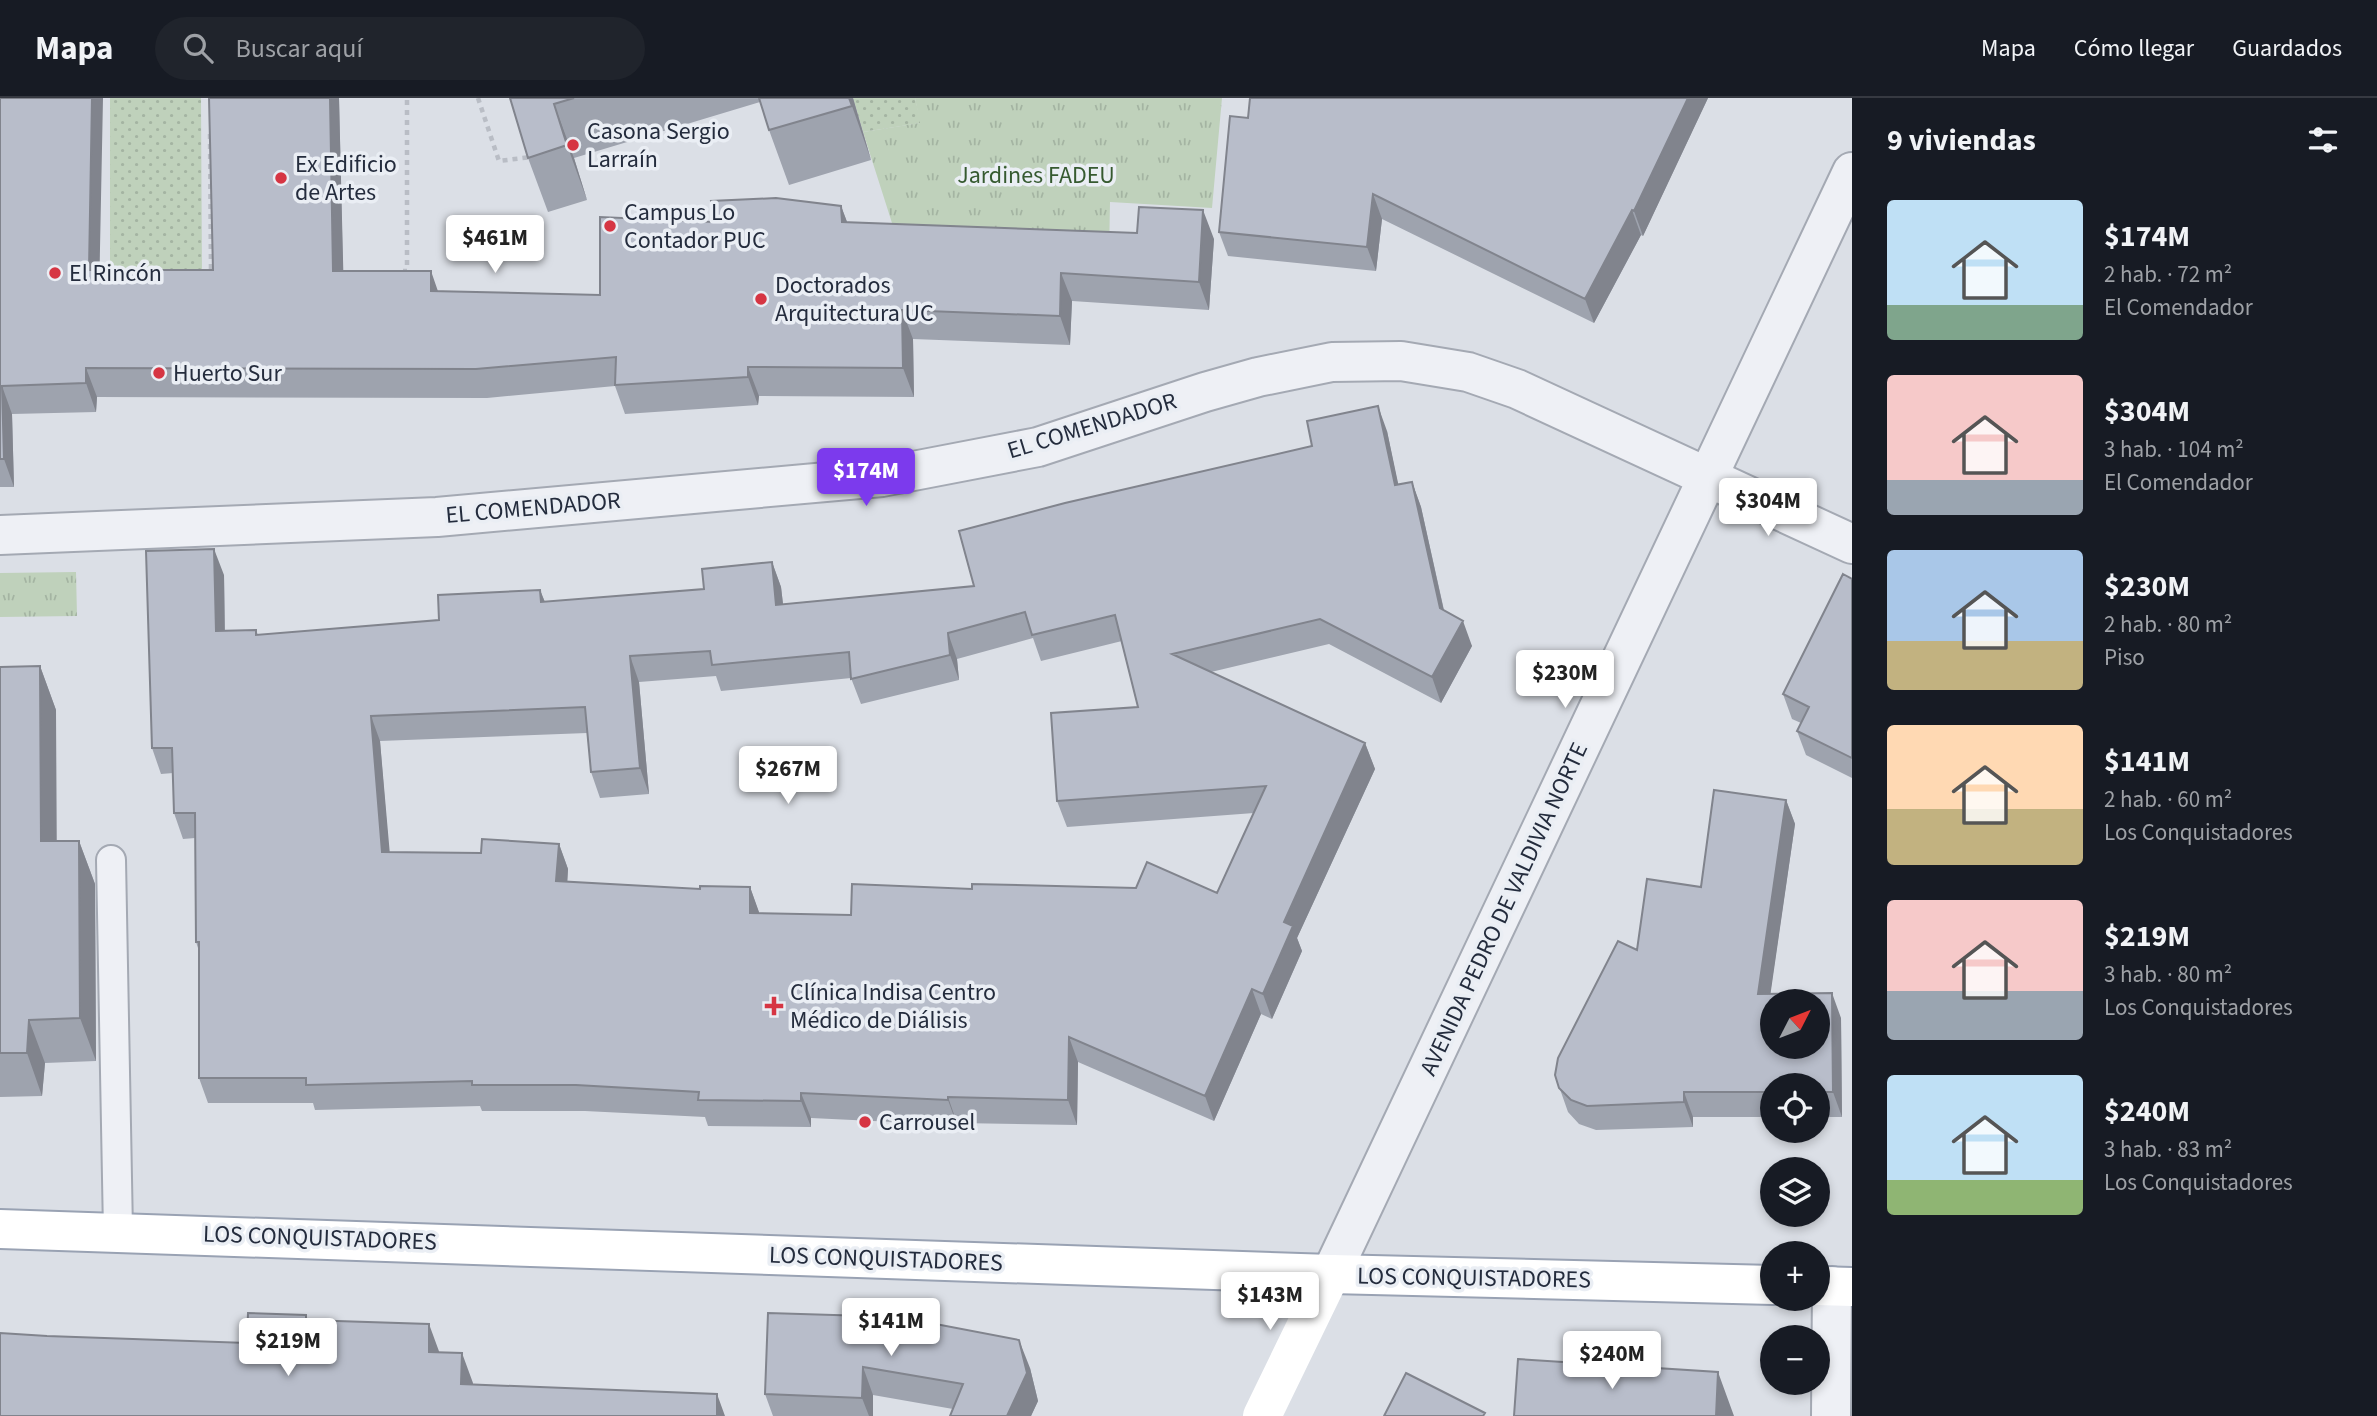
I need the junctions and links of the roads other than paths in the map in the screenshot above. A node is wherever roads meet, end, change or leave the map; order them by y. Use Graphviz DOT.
graph roads {
  1 [pos="1852,172"];
  2 [pos="1707,479"];
  3 [pos="0,535"];
  4 [pos="1852,544"];
  5 [pos="111,860"];
  6 [pos="0,1229"];
  7 [pos="118,1231"];
  8 [pos="1331,1274"];
  9 [pos="1760,1285"];
  10 [pos="1834,1286"];
  11 [pos="1262,1416"];
  12 [pos="1831,1416"];
  1 -- 2 [label="street, AVENIDA PEDRO DE VALDIVIA NORTE"];
  2 -- 3 [label="street, EL COMENDADOR"];
  2 -- 4 [label="street, EL COMENDADOR"];
  2 -- 8 [label="street, AVENIDA PEDRO DE VALDIVIA NORTE"];
  5 -- 7 [label="lane"];
  6 -- 7 [label="main road, LOS CONQUISTADORES"];
  7 -- 8 [label="main road, LOS CONQUISTADORES"];
  8 -- 9 [label="main road, LOS CONQUISTADORES"];
  8 -- 11 [label="main road, AVENIDA PEDRO DE VALDIVIA NORTE"];
  10 -- 12 [label="street"];
}
